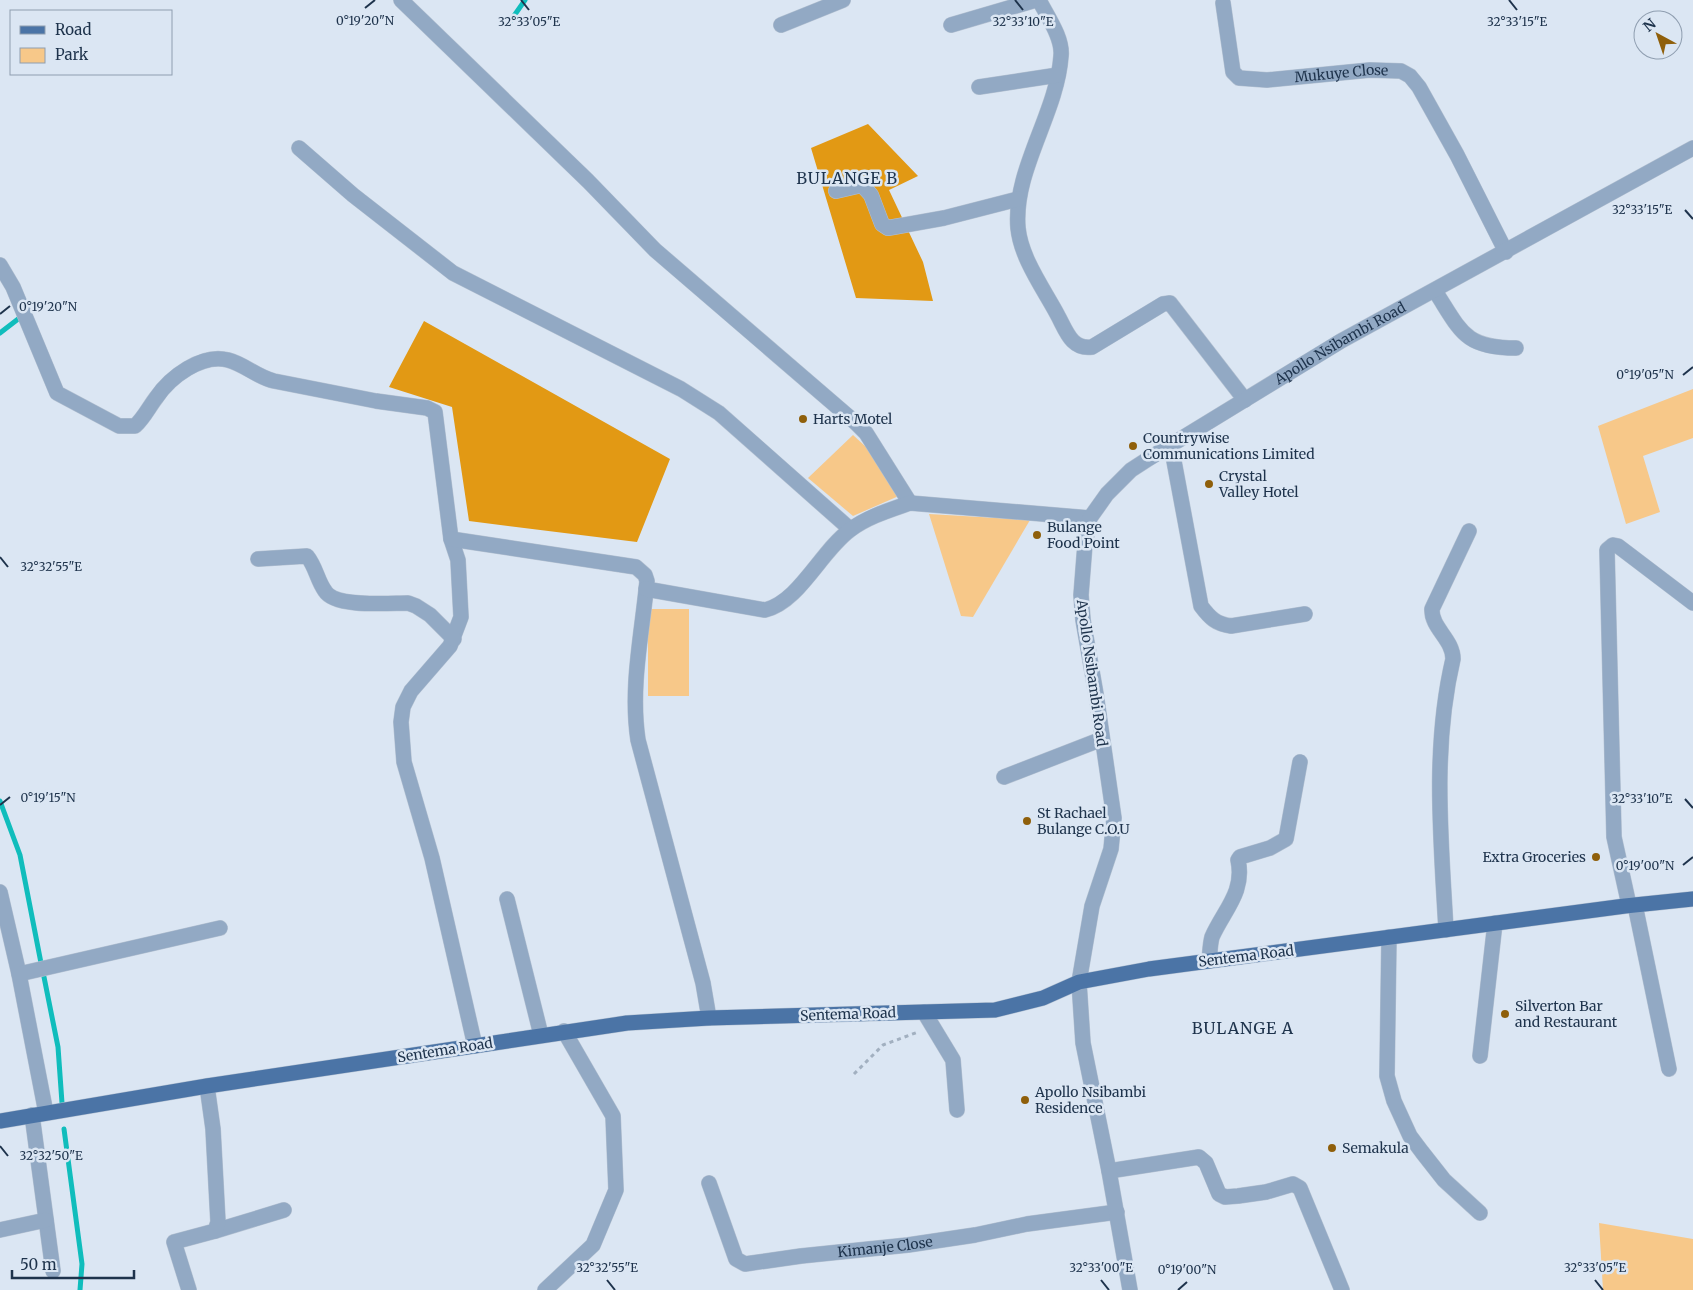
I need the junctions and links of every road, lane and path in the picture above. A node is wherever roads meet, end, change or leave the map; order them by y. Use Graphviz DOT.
graph roads {
  1 [pos="401,0"];
  2 [pos="842,0"];
  3 [pos="1038,0"];
  4 [pos="1222,3"];
  5 [pos="991,6"];
  6 [pos="781,24"];
  7 [pos="951,25"];
  8 [pos="1058,75"];
  9 [pos="979,87"];
  10 [pos="298,148"];
  11 [pos="1693,148"];
  12 [pos="836,191"];
  13 [pos="1018,199"];
  14 [pos="1506,252"];
  15 [pos="0,265"];
  16 [pos="1434,291"];
  17 [pos="1516,348"];
  18 [pos="1245,400"];
  19 [pos="1171,445"];
  20 [pos="910,503"];
  21 [pos="1090,518"];
  22 [pos="850,529"];
  23 [pos="1469,531"];
  24 [pos="451,539"];
  25 [pos="258,559"];
  26 [pos="646,589"];
  27 [pos="1693,603"];
  28 [pos="1305,614"];
  29 [pos="454,640"];
  30 [pos="1102,739"];
  31 [pos="1300,762"];
  32 [pos="1004,777"];
  33 [pos="0,892"];
  34 [pos="507,899"];
  35 [pos="1693,899"];
  36 [pos="1632,905"];
  37 [pos="1495,923"];
  38 [pos="220,928"];
  39 [pos="1446,930"];
  40 [pos="1389,937"];
  41 [pos="1209,961"];
  42 [pos="19,974"];
  43 [pos="1079,982"];
  44 [pos="924,1012"];
  45 [pos="709,1018"];
  46 [pos="932,1026"];
  47 [pos="564,1031"];
  48 [pos="541,1035"];
  49 [pos="475,1046"];
  50 [pos="1480,1056"];
  51 [pos="1669,1069"];
  52 [pos="854,1074"];
  53 [pos="207,1086"];
  54 [pos="957,1110"];
  55 [pos="39,1114"];
  56 [pos="0,1121"];
  57 [pos="1110,1171"];
  58 [pos="709,1183"];
  59 [pos="284,1210"];
  60 [pos="1116,1212"];
  61 [pos="1480,1213"];
  62 [pos="46,1220"];
  63 [pos="0,1230"];
  64 [pos="215,1231"];
  65 [pos="53,1271"];
  66 [pos="189,1290"];
  67 [pos="545,1290"];
  68 [pos="1130,1290"];
  69 [pos="1342,1290"];
  1 -- 20 [label="street"];
  2 -- 6 [label="street"];
  3 -- 5 [label="street"];
  3 -- 8 [label="street"];
  4 -- 14 [label="street, Mukuye Close"];
  5 -- 7 [label="street"];
  8 -- 9 [label="street"];
  8 -- 13 [label="street"];
  10 -- 22 [label="street"];
  11 -- 14 [label="street, Apollo Nsibambi Road"];
  12 -- 13 [label="street"];
  13 -- 18 [label="street"];
  14 -- 16 [label="street, Apollo Nsibambi Road"];
  15 -- 24 [label="street"];
  16 -- 17 [label="street"];
  16 -- 18 [label="street, Apollo Nsibambi Road"];
  18 -- 19 [label="street, Apollo Nsibambi Road"];
  19 -- 21 [label="street, Apollo Nsibambi Road"];
  19 -- 28 [label="street"];
  20 -- 21 [label="street"];
  20 -- 22 [label="street"];
  21 -- 30 [label="street, Apollo Nsibambi Road"];
  22 -- 26 [label="street"];
  23 -- 39 [label="street"];
  24 -- 26 [label="street"];
  24 -- 29 [label="street"];
  25 -- 29 [label="street"];
  26 -- 45 [label="street"];
  27 -- 36 [label="street"];
  29 -- 49 [label="street"];
  30 -- 32 [label="street"];
  30 -- 43 [label="street, Apollo Nsibambi Road"];
  31 -- 41 [label="street"];
  33 -- 42 [label="street"];
  34 -- 48 [label="street"];
  35 -- 36 [label="main road, Sentema Road"];
  36 -- 37 [label="main road, Sentema Road"];
  36 -- 51 [label="street"];
  37 -- 39 [label="main road, Sentema Road"];
  37 -- 50 [label="street"];
  38 -- 42 [label="street"];
  39 -- 40 [label="main road, Sentema Road"];
  40 -- 41 [label="main road, Sentema Road"];
  40 -- 61 [label="street"];
  41 -- 43 [label="main road, Sentema Road"];
  42 -- 55 [label="street"];
  43 -- 44 [label="main road, Sentema Road"];
  43 -- 57 [label="street, Apollo Nsibambi Road"];
  44 -- 45 [label="main road, Sentema Road"];
  44 -- 46 [label="street"];
  45 -- 47 [label="main road, Sentema Road"];
  46 -- 52 [label="path"];
  46 -- 54 [label="street"];
  47 -- 48 [label="main road, Sentema Road"];
  47 -- 67 [label="street"];
  48 -- 49 [label="main road, Sentema Road"];
  49 -- 53 [label="main road, Sentema Road"];
  53 -- 55 [label="main road, Sentema Road"];
  53 -- 64 [label="street"];
  55 -- 56 [label="main road, Sentema Road"];
  55 -- 62 [label="street"];
  57 -- 60 [label="street, Apollo Nsibambi Road"];
  57 -- 69 [label="street"];
  58 -- 60 [label="street, Kimanje Close"];
  59 -- 64 [label="street"];
  60 -- 68 [label="street, Apollo Nsibambi Road"];
  62 -- 63 [label="street"];
  62 -- 65 [label="street"];
  64 -- 66 [label="street"];
}
